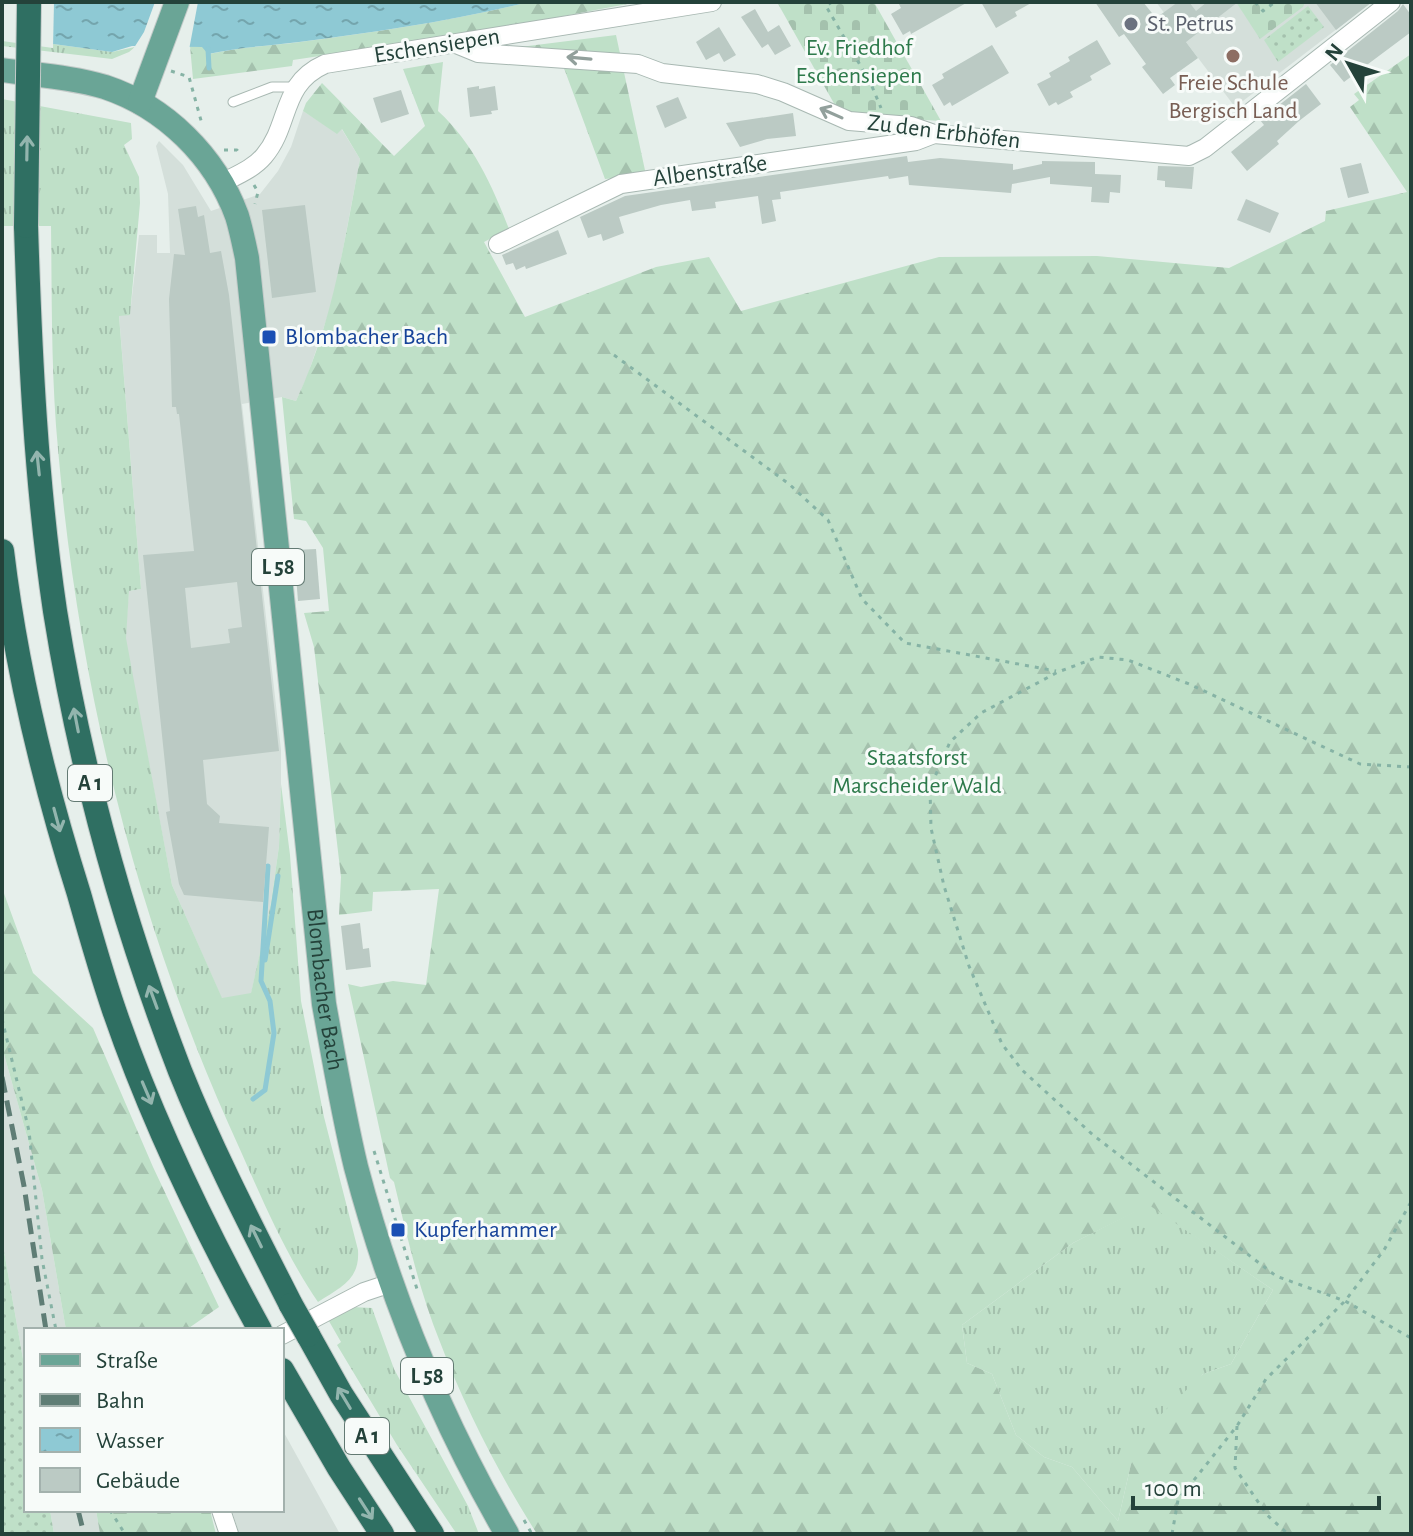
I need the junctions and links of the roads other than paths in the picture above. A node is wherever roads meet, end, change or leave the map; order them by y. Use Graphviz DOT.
graph roads {
  1 [pos="29,2"];
  2 [pos="177,2"];
  3 [pos="712,2"];
  4 [pos="1391,2"];
  5 [pos="456,44"];
  6 [pos="2,70"];
  7 [pos="295,87"];
  8 [pos="140,102"];
  9 [pos="233,102"];
  10 [pos="934,134"];
  11 [pos="222,183"];
  12 [pos="498,244"];
  13 [pos="2,551"];
  14 [pos="391,1283"];
  15 [pos="265,1328"];
  16 [pos="275,1328"];
  17 [pos="284,1373"];
  18 [pos="222,1512"];
  19 [pos="229,1534"];
  20 [pos="382,1534"];
  21 [pos="432,1534"];
  22 [pos="507,1534"];
  21 -- 1 [label="highway, A 1, one-way, bridge"];
  2 -- 8 [label="main road"];
  3 -- 5 [label="street, Eschensiepen"];
  4 -- 10 [label="street, Zu den Erbhöfen"];
  5 -- 7 [label="street, Eschensiepen"];
  10 -- 5 [label="street, Zu den Erbhöfen, one-way"];
  6 -- 8 [label="main road, Blombacher Bach / L 58"];
  7 -- 9 [label="lane"];
  7 -- 11 [label="street"];
  8 -- 11 [label="main road, Blombacher Bach / L 58"];
  10 -- 12 [label="street, Albenstraße"];
  11 -- 14 [label="main road, Blombacher Bach / L 58"];
  13 -- 15 [label="highway, A 1, one-way"];
  14 -- 16 [label="street"];
  14 -- 22 [label="main road, Blombacher Bach / L 58"];
  17 -- 20 [label="highway, A 1, one-way"];
  18 -- 19 [label="street"];
}
